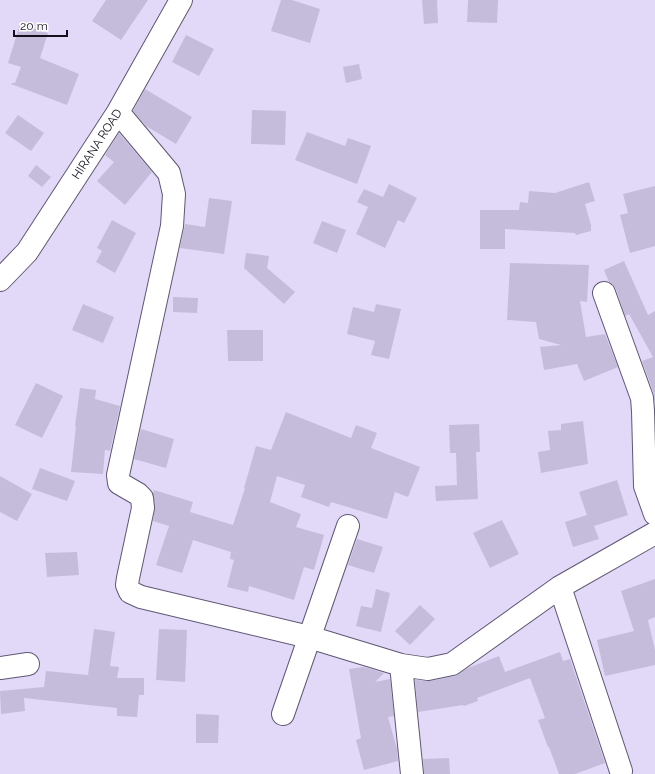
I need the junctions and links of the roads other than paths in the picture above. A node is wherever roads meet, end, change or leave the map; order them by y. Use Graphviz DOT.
graph roads {
  1 [pos="181,0"];
  2 [pos="118,112"];
  3 [pos="0,280"];
  4 [pos="604,293"];
  5 [pos="655,514"];
  6 [pos="348,526"];
  7 [pos="655,533"];
  8 [pos="560,587"];
  9 [pos="309,637"];
  10 [pos="28,664"];
  11 [pos="401,665"];
  12 [pos="0,668"];
  13 [pos="283,714"];
  14 [pos="621,771"];
  15 [pos="412,774"];
  1 -- 2 [label="street, HIRANA ROAD"];
  2 -- 3 [label="street, HIRANA ROAD"];
  2 -- 9 [label="street"];
  4 -- 5 [label="street"];
  6 -- 9 [label="street"];
  7 -- 8 [label="street"];
  8 -- 11 [label="street"];
  8 -- 14 [label="street"];
  9 -- 11 [label="street"];
  9 -- 13 [label="street"];
  10 -- 12 [label="street"];
  11 -- 15 [label="street"];
}
